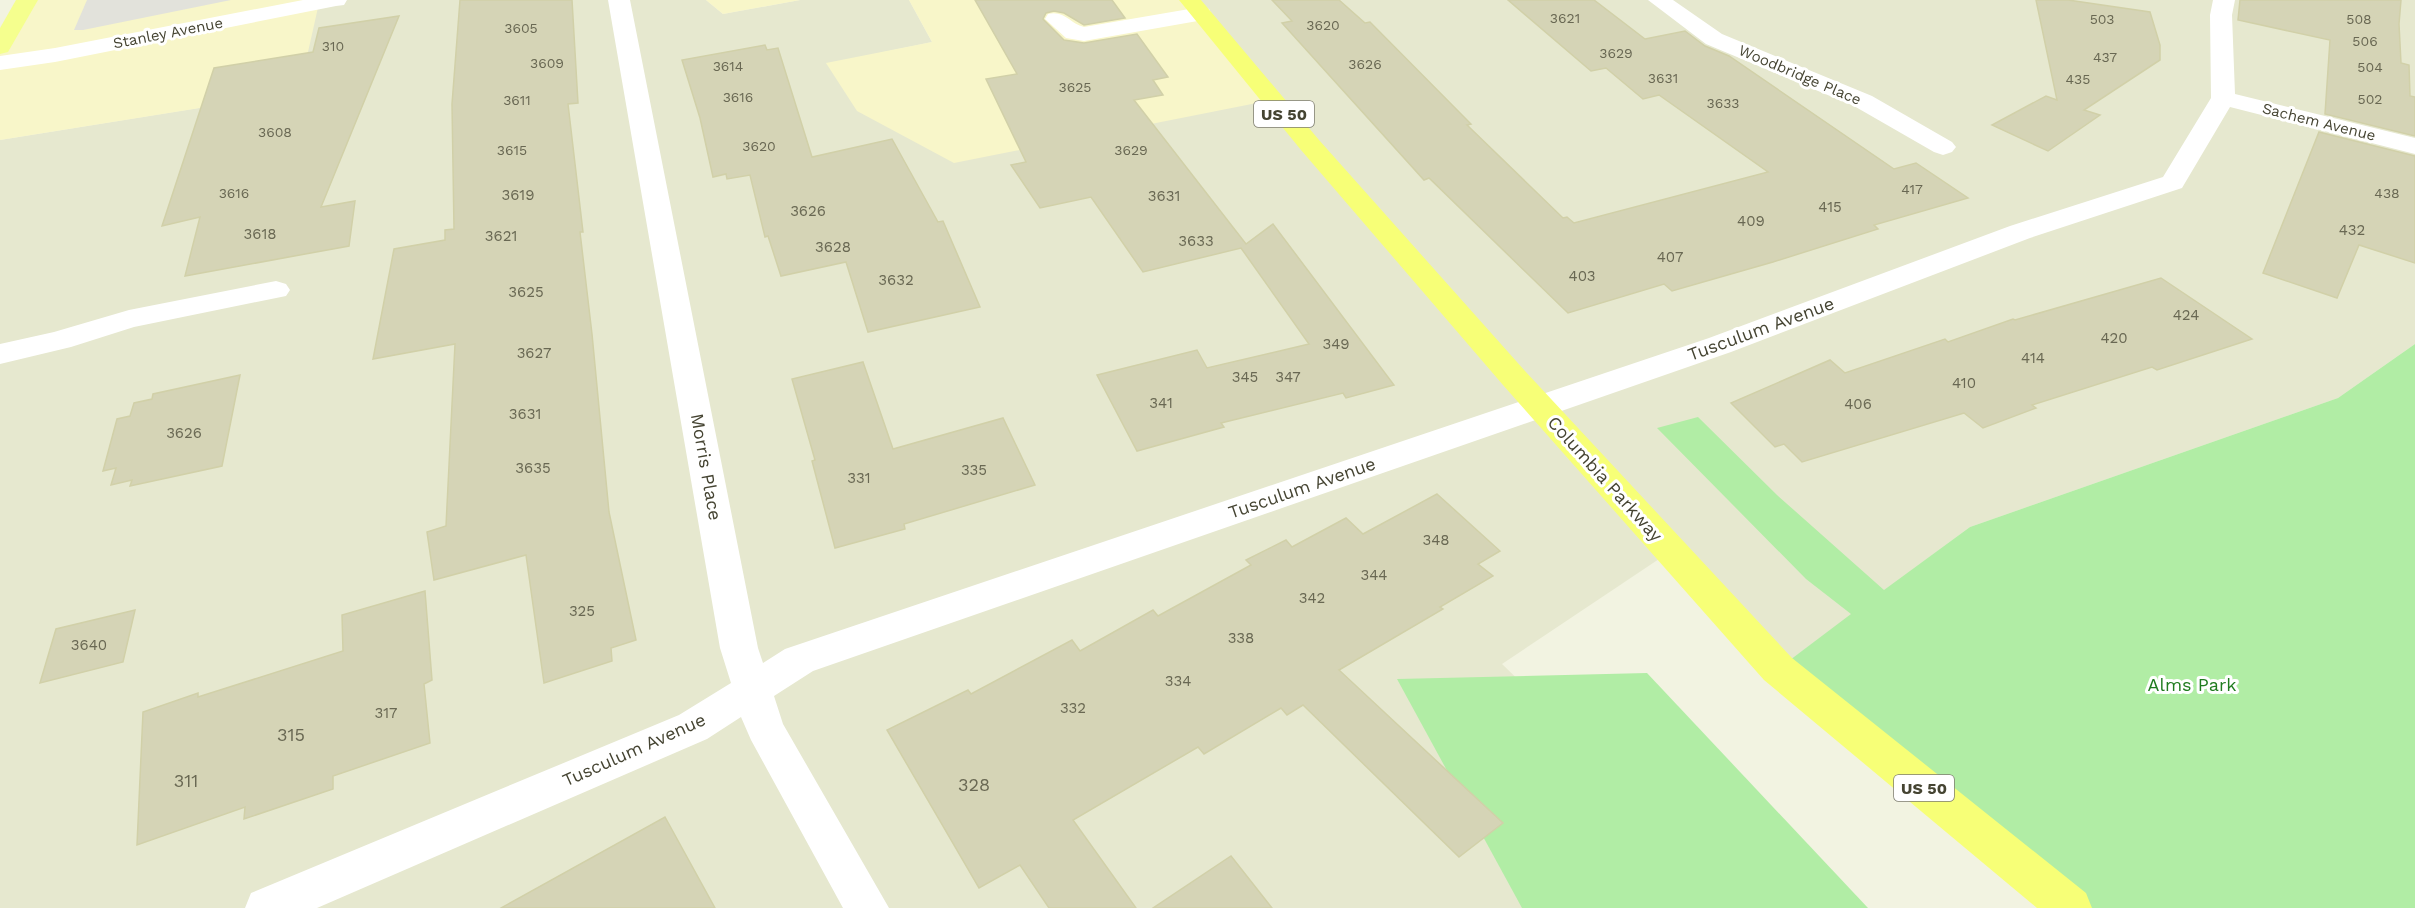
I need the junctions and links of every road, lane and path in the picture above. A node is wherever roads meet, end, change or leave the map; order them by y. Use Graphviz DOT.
graph roads {
  1 [pos="27,0"];
  2 [pos="336,0"];
  3 [pos="619,0"];
  4 [pos="1659,0"];
  5 [pos="2224,0"];
  6 [pos="1195,7"];
  7 [pos="1056,19"];
  8 [pos="0,47"];
  9 [pos="0,63"];
  10 [pos="2223,98"];
  11 [pos="2415,146"];
  12 [pos="1943,147"];
  13 [pos="276,290"];
  14 [pos="0,354"];
  15 [pos="1539,406"];
  16 [pos="752,691"];
  17 [pos="267,908"];
  18 [pos="867,908"];
  19 [pos="2070,908"];
  1 -- 8 [label="main road"];
  2 -- 9 [label="street, Stanley Avenue"];
  3 -- 16 [label="street, Morris Place"];
  4 -- 12 [label="street, Woodbridge Place"];
  5 -- 10 [label="street"];
  6 -- 7 [label="street"];
  6 -- 15 [label="highway, Columbia Parkway / US 50"];
  10 -- 11 [label="street, Sachem Avenue"];
  10 -- 15 [label="street, Tusculum Avenue"];
  13 -- 14 [label="street"];
  15 -- 16 [label="street, Tusculum Avenue"];
  15 -- 19 [label="highway, Columbia Parkway / US 50"];
  16 -- 17 [label="street, Tusculum Avenue"];
  16 -- 18 [label="street, Morris Place"];
}
